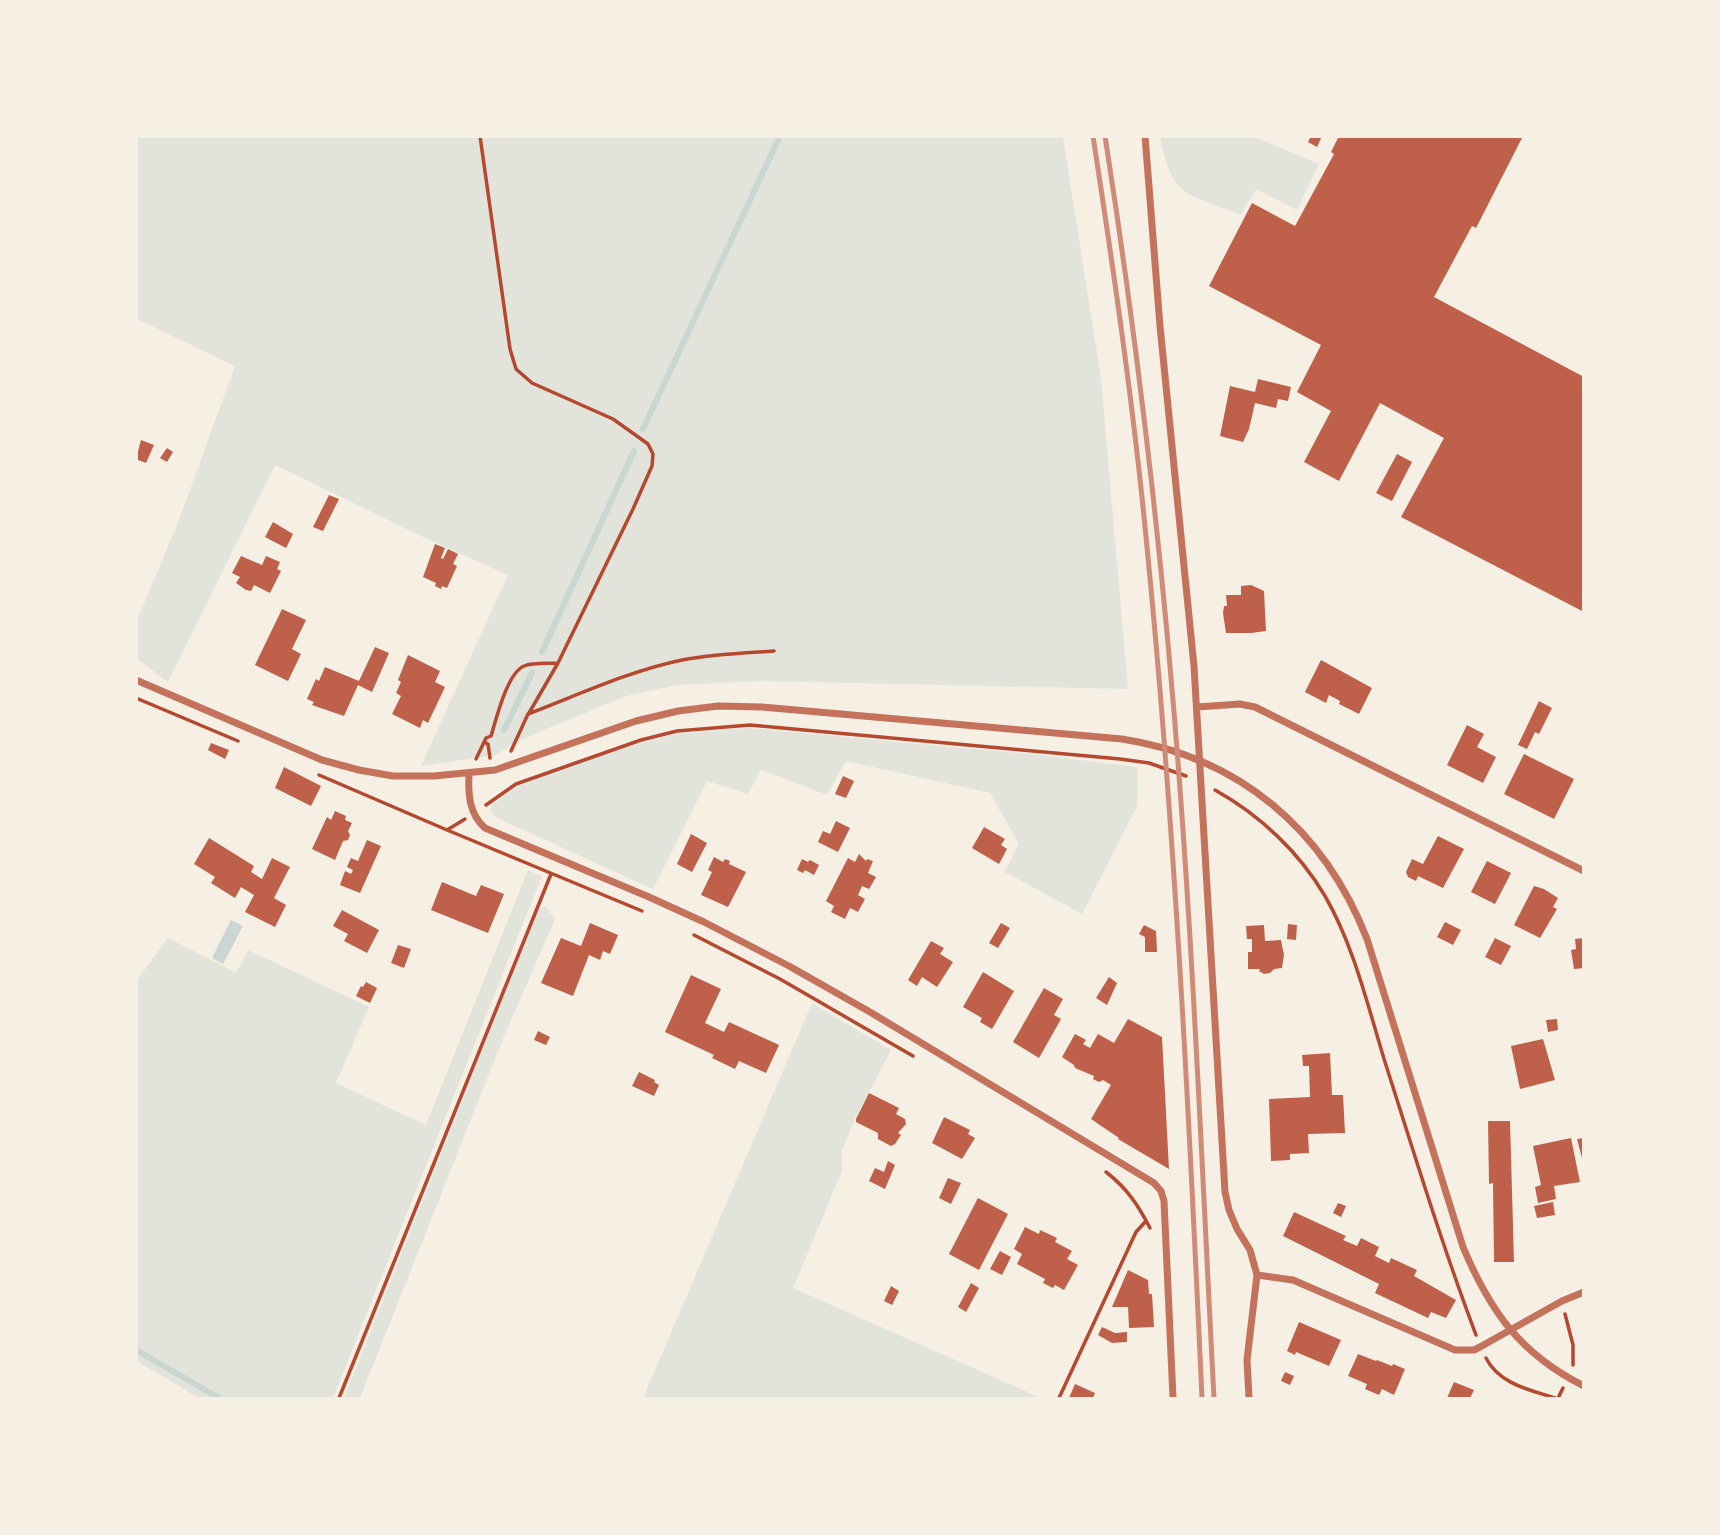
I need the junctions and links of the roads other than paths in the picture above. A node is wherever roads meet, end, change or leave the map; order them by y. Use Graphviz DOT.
graph roads {
  1 [pos="1145,136"];
  2 [pos="136,680"];
  3 [pos="1197,707"];
  4 [pos="469,774"];
  5 [pos="1584,871"];
  6 [pos="1257,1275"];
  7 [pos="1584,1292"];
  8 [pos="1510,1330"];
  9 [pos="1584,1386"];
  10 [pos="1173,1398"];
  11 [pos="1249,1398"];
  1 -- 3 [label="street"];
  2 -- 4 [label="street"];
  3 -- 5 [label="street"];
  3 -- 6 [label="street"];
  4 -- 8 [label="street"];
  4 -- 10 [label="street"];
  6 -- 8 [label="street"];
  6 -- 11 [label="street"];
  7 -- 8 [label="street"];
  8 -- 9 [label="street"];
}
